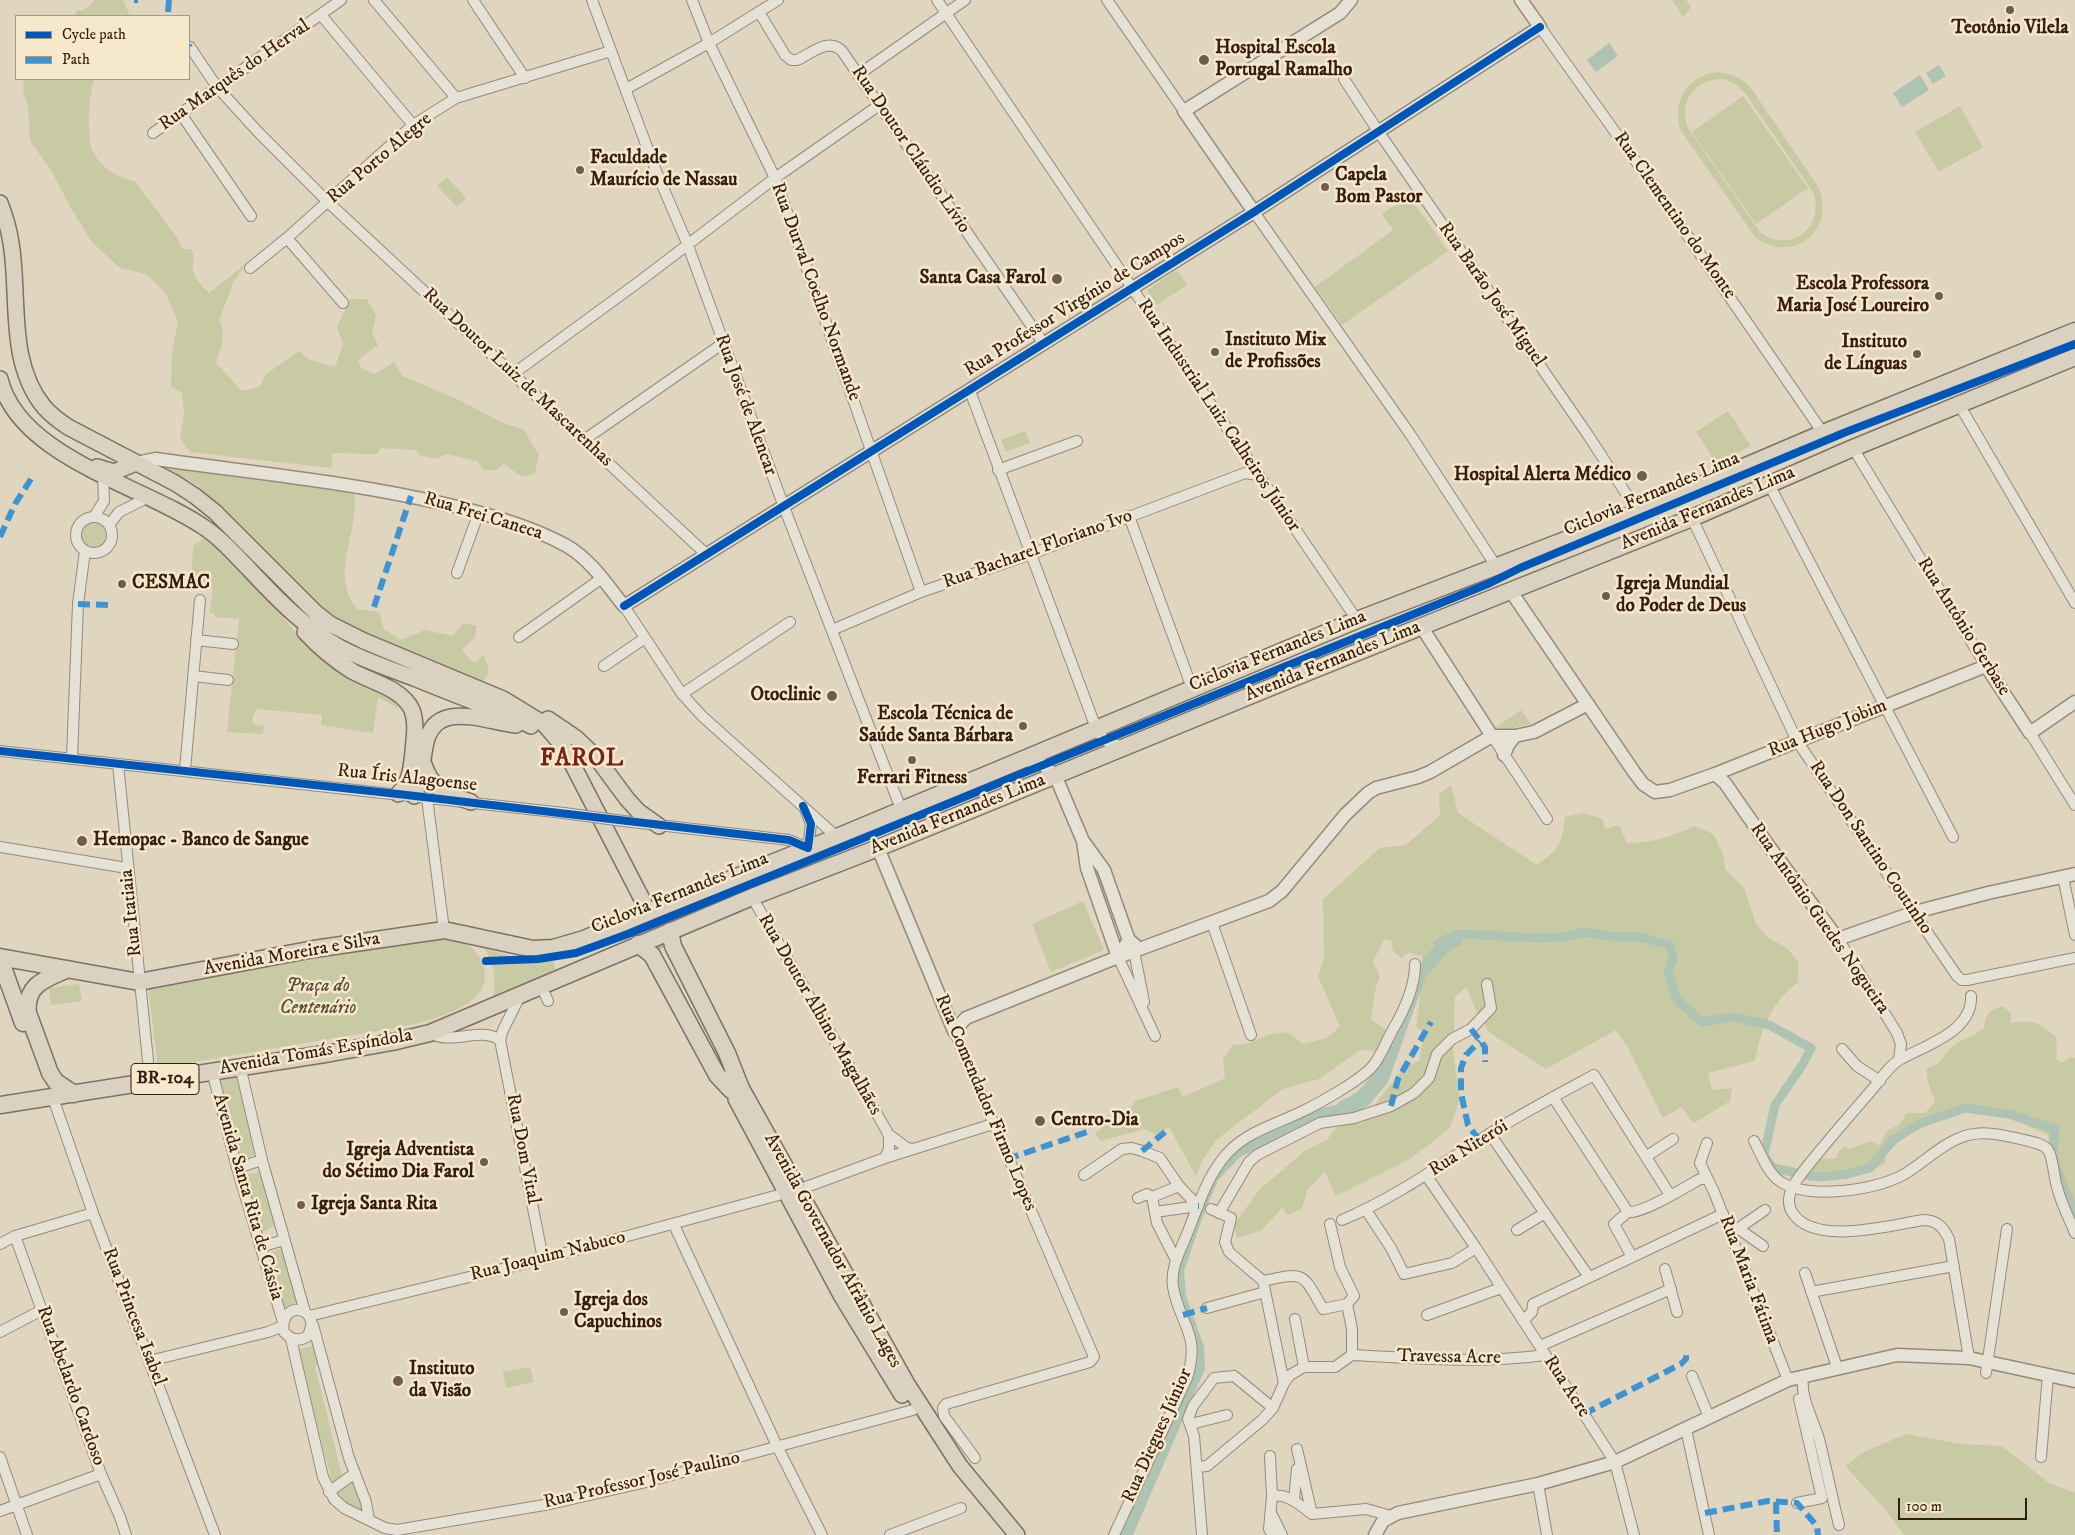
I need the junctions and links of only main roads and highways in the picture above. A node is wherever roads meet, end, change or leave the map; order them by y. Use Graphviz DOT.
graph roads {
  1 [pos="0,202"];
  2 [pos="2075,331"];
  3 [pos="2075,357"];
  4 [pos="0,379"];
  5 [pos="72,457"];
  6 [pos="136,463"];
  7 [pos="276,596"];
  8 [pos="503,699"];
  9 [pos="532,727"];
  10 [pos="423,760"];
  11 [pos="398,794"];
  12 [pos="421,797"];
  13 [pos="471,802"];
  14 [pos="632,805"];
  15 [pos="623,820"];
  16 [pos="659,826"];
  17 [pos="670,931"];
  18 [pos="584,939"];
  19 [pos="638,944"];
  20 [pos="665,954"];
  21 [pos="0,958"];
  22 [pos="589,964"];
  23 [pos="68,969"];
  24 [pos="36,985"];
  25 [pos="12,988"];
  26 [pos="735,1088"];
  27 [pos="74,1094"];
  28 [pos="36,1100"];
  29 [pos="0,1104"];
  30 [pos="792,1192"];
  31 [pos="992,1511"];
  32 [pos="1007,1535"];
  33 [pos="1017,1535"];
  1 -- 6 [label="main road"];
  2 -- 18 [label="highway, Avenida Fernandes Lima"];
  3 -- 17 [label="highway, Avenida Fernandes Lima / BR-104"];
  4 -- 5 [label="main road"];
  5 -- 6 [label="main road"];
  5 -- 7 [label="main road"];
  6 -- 8 [label="main road"];
  7 -- 9 [label="main road"];
  7 -- 11 [label="main road"];
  8 -- 9 [label="main road"];
  8 -- 14 [label="main road"];
  9 -- 10 [label="main road"];
  10 -- 12 [label="main road"];
  10 -- 13 [label="main road"];
  14 -- 15 [label="main road"];
  14 -- 16 [label="main road"];
  17 -- 19 [label="highway, Avenida Fernandes Lima / BR-104"];
  17 -- 26 [label="highway"];
  18 -- 23 [label="highway, Avenida Moreira e Silva"];
  19 -- 22 [label="highway, Avenida Fernandes Lima / BR-104"];
  19 -- 26 [label="highway"];
  20 -- 26 [label="main road, Avenida Governador Afrânio Lages"];
  21 -- 23 [label="highway, Avenida Moreira e Silva"];
  21 -- 25 [label="highway"];
  22 -- 27 [label="highway, Avenida Tomás Espíndola / BR-104"];
  23 -- 24 [label="highway"];
  24 -- 25 [label="highway"];
  24 -- 27 [label="highway"];
  25 -- 28 [label="highway"];
  26 -- 30 [label="main road, Avenida Governador Afrânio Lages"];
  27 -- 28 [label="highway, Avenida Tomás Espíndola / BR-104"];
  28 -- 29 [label="highway, Avenida Tomás Espíndola / BR-104"];
  30 -- 31 [label="main road, Avenida Governador Afrânio Lages"];
  30 -- 31 [label="main road, Avenida Governador Afrânio Lages"];
  31 -- 32 [label="main road, Avenida Governador Afrânio Lages"];
  31 -- 33 [label="main road, Avenida Governador Afrânio Lages"];
}
